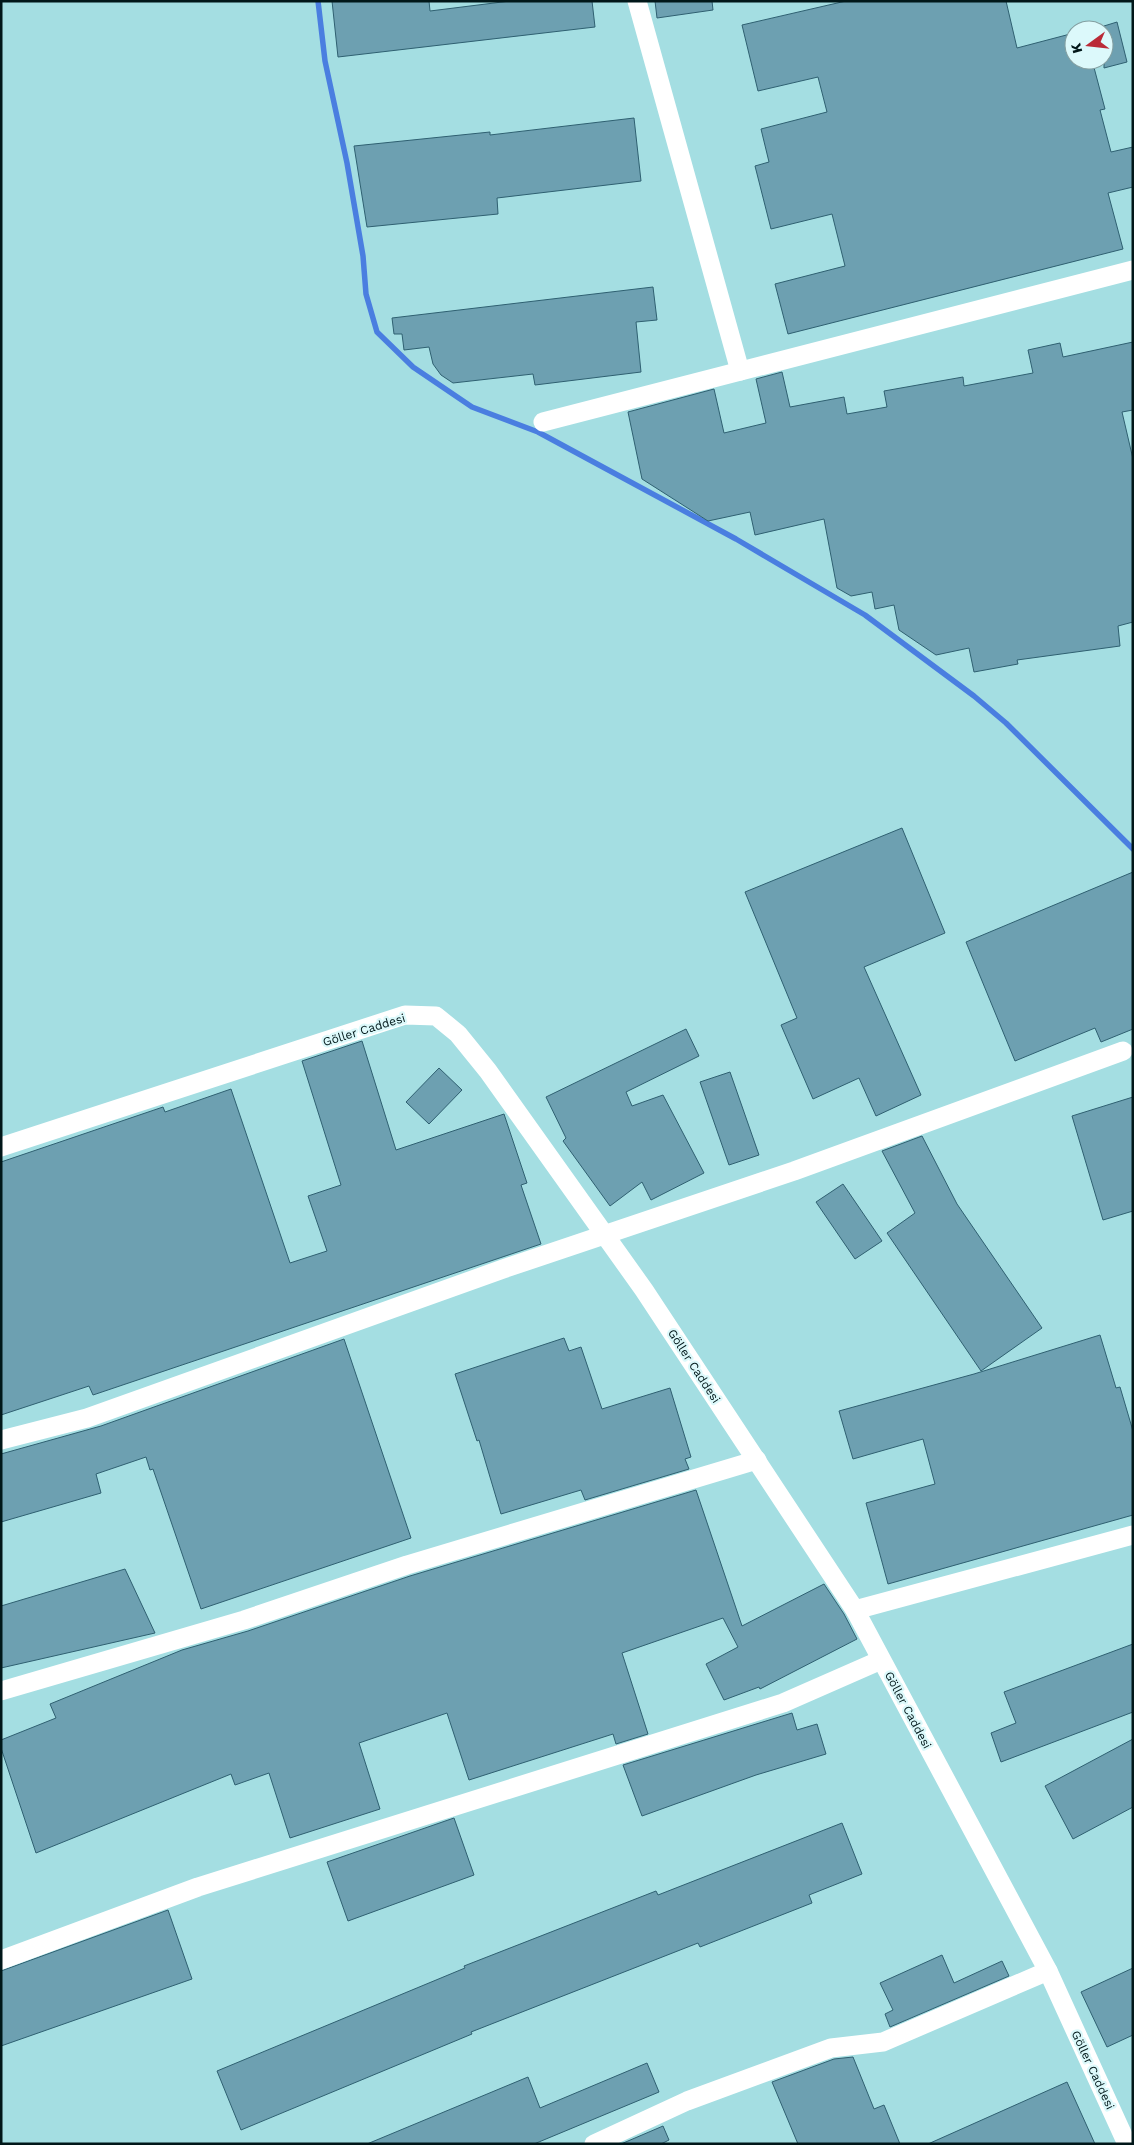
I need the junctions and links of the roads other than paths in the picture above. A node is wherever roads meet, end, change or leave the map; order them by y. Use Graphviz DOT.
graph roads {
  1 [pos="636,1"];
  2 [pos="1133,270"];
  3 [pos="740,371"];
  4 [pos="543,422"];
  5 [pos="1123,1051"];
  6 [pos="1,1147"];
  7 [pos="605,1235"];
  8 [pos="1,1440"];
  9 [pos="757,1460"];
  10 [pos="1133,1535"];
  11 [pos="855,1610"];
  12 [pos="881,1660"];
  13 [pos="1,1691"];
  14 [pos="1,1960"];
  15 [pos="1048,1972"];
  16 [pos="594,2144"];
  17 [pos="1127,2144"];
  1 -- 3 [label="street"];
  2 -- 3 [label="street"];
  3 -- 4 [label="street"];
  5 -- 7 [label="street"];
  6 -- 7 [label="street, Göller Caddesi"];
  7 -- 8 [label="street"];
  7 -- 9 [label="street, Göller Caddesi"];
  9 -- 11 [label="street, Göller Caddesi"];
  9 -- 13 [label="street"];
  10 -- 11 [label="street"];
  11 -- 12 [label="street, Göller Caddesi"];
  12 -- 14 [label="street"];
  12 -- 15 [label="street, Göller Caddesi"];
  15 -- 16 [label="street"];
  15 -- 17 [label="street, Göller Caddesi"];
}
